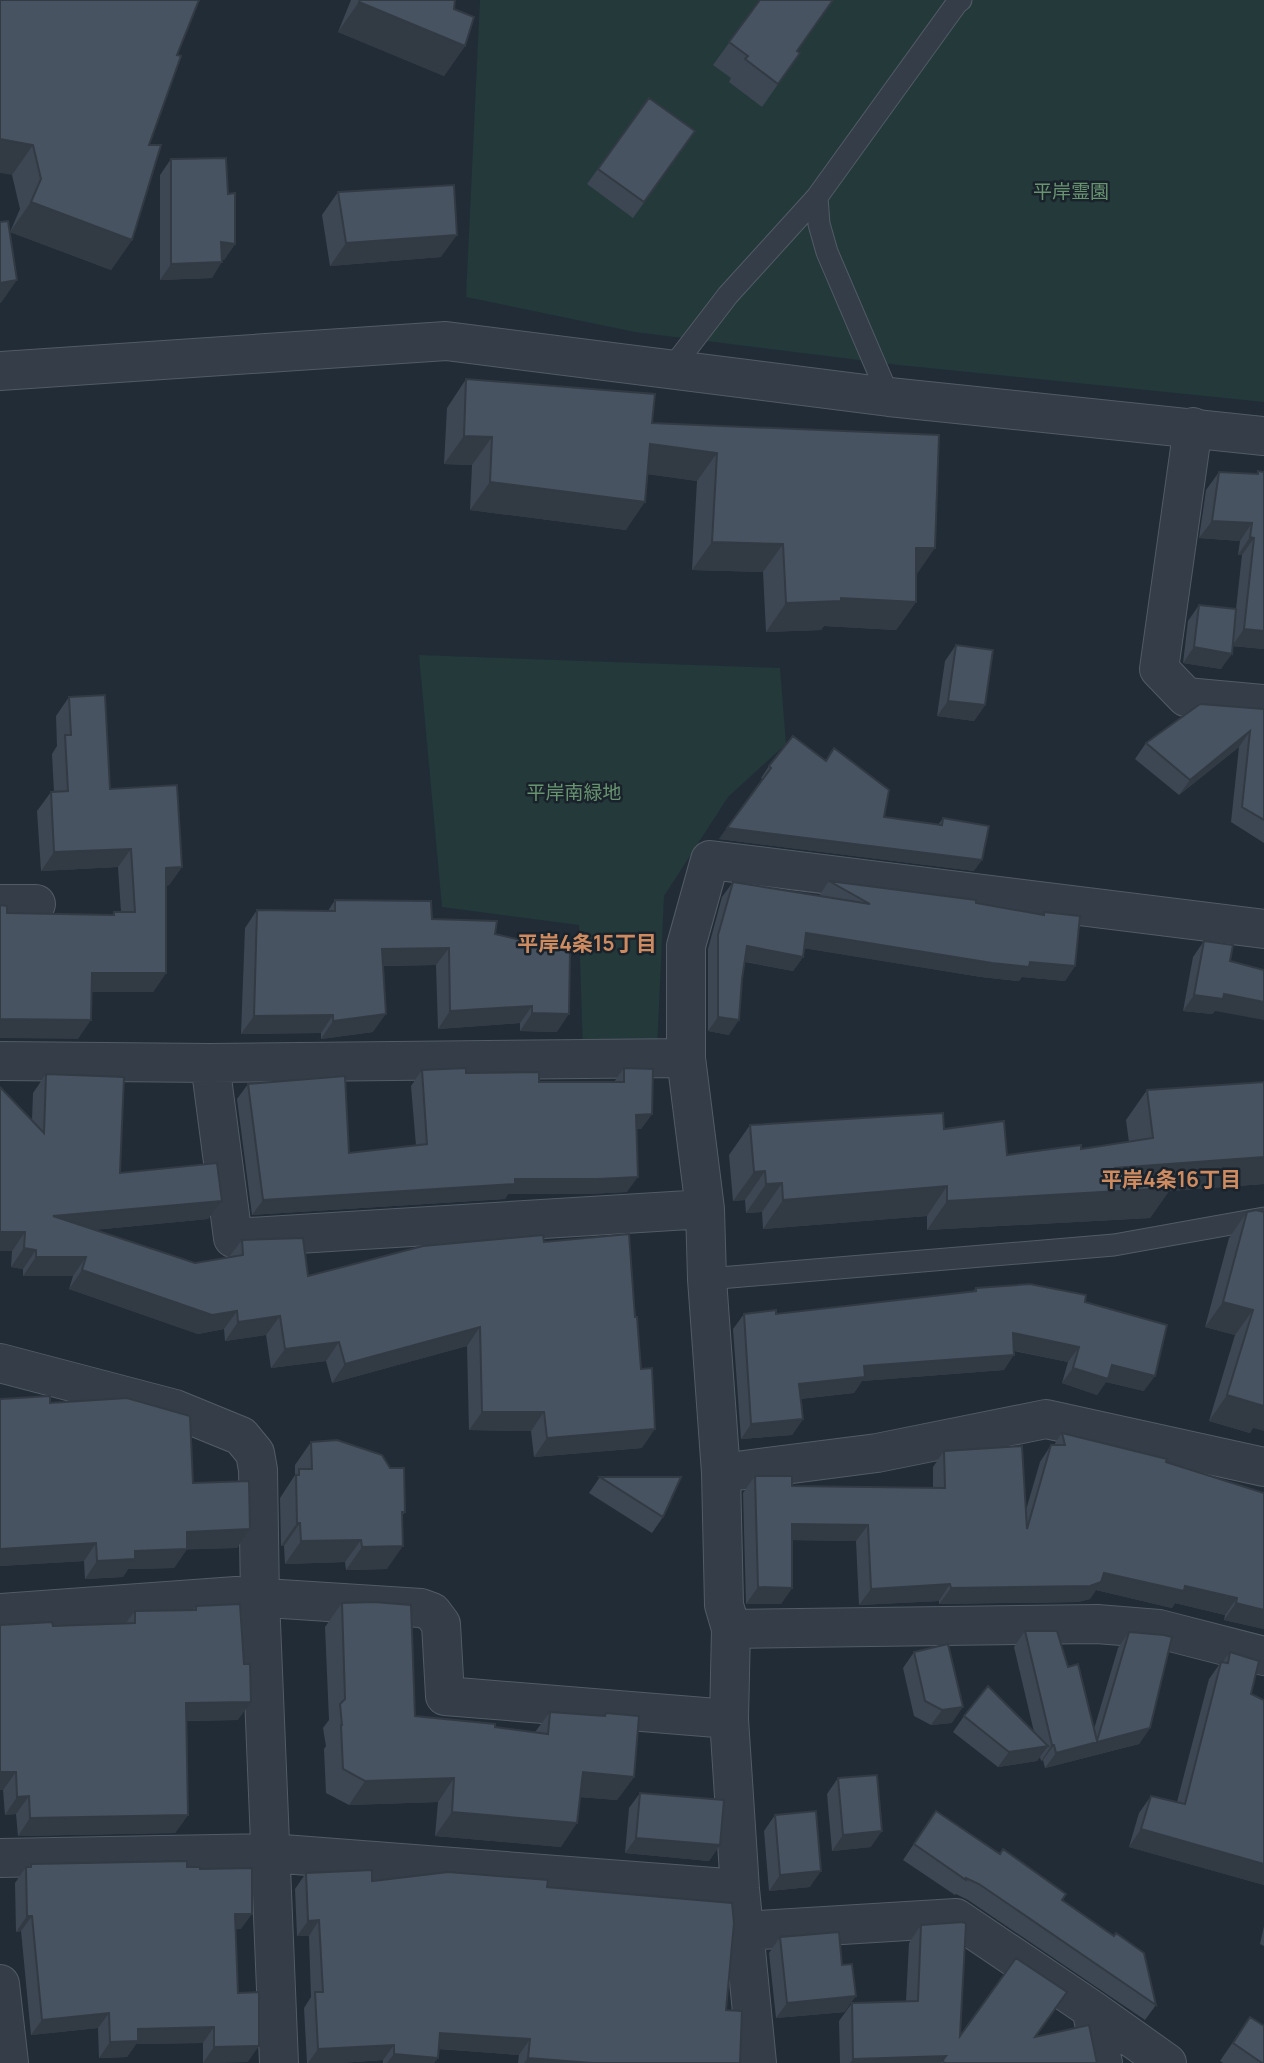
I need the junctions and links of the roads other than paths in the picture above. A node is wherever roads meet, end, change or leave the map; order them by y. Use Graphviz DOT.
graph roads {
  1 [pos="961,0"];
  2 [pos="817,197"];
  3 [pos="673,368"];
  4 [pos="0,372"];
  5 [pos="889,397"];
  6 [pos="1193,428"];
  7 [pos="1264,436"];
  8 [pos="1264,704"];
  9 [pos="1264,929"];
  10 [pos="686,1058"];
  11 [pos="0,1061"];
  12 [pos="210,1063"];
  13 [pos="705,1209"];
  14 [pos="1264,1218"];
  15 [pos="708,1279"];
  16 [pos="0,1363"];
  17 [pos="1264,1467"];
  18 [pos="721,1473"];
  19 [pos="260,1598"];
  20 [pos="0,1614"];
  21 [pos="731,1629"];
  22 [pos="1264,1656"];
  23 [pos="729,1719"];
  24 [pos="270,1853"];
  25 [pos="0,1858"];
  26 [pos="740,1889"];
  27 [pos="743,1931"];
  28 [pos="0,1984"];
  29 [pos="1091,2008"];
  30 [pos="9,2063"];
  31 [pos="279,2063"];
  32 [pos="757,2063"];
  33 [pos="1103,2063"];
  34 [pos="1167,2063"];
  1 -- 2 [label="lane"];
  2 -- 3 [label="lane"];
  2 -- 5 [label="lane"];
  3 -- 4 [label="street"];
  3 -- 5 [label="street"];
  5 -- 6 [label="street"];
  6 -- 7 [label="street"];
  6 -- 8 [label="street"];
  9 -- 10 [label="street"];
  10 -- 12 [label="street"];
  10 -- 13 [label="street"];
  11 -- 12 [label="street"];
  12 -- 13 [label="street"];
  13 -- 15 [label="street"];
  14 -- 15 [label="lane"];
  15 -- 18 [label="street"];
  16 -- 19 [label="street"];
  17 -- 18 [label="street"];
  18 -- 21 [label="street"];
  19 -- 20 [label="street"];
  19 -- 23 [label="street"];
  19 -- 24 [label="street"];
  21 -- 22 [label="street"];
  21 -- 23 [label="street"];
  23 -- 26 [label="street"];
  24 -- 25 [label="street"];
  24 -- 26 [label="street"];
  24 -- 31 [label="street"];
  26 -- 27 [label="street"];
  27 -- 29 [label="street"];
  27 -- 32 [label="street"];
  28 -- 30 [label="street"];
  29 -- 33 [label="street"];
  29 -- 34 [label="street"];
}
